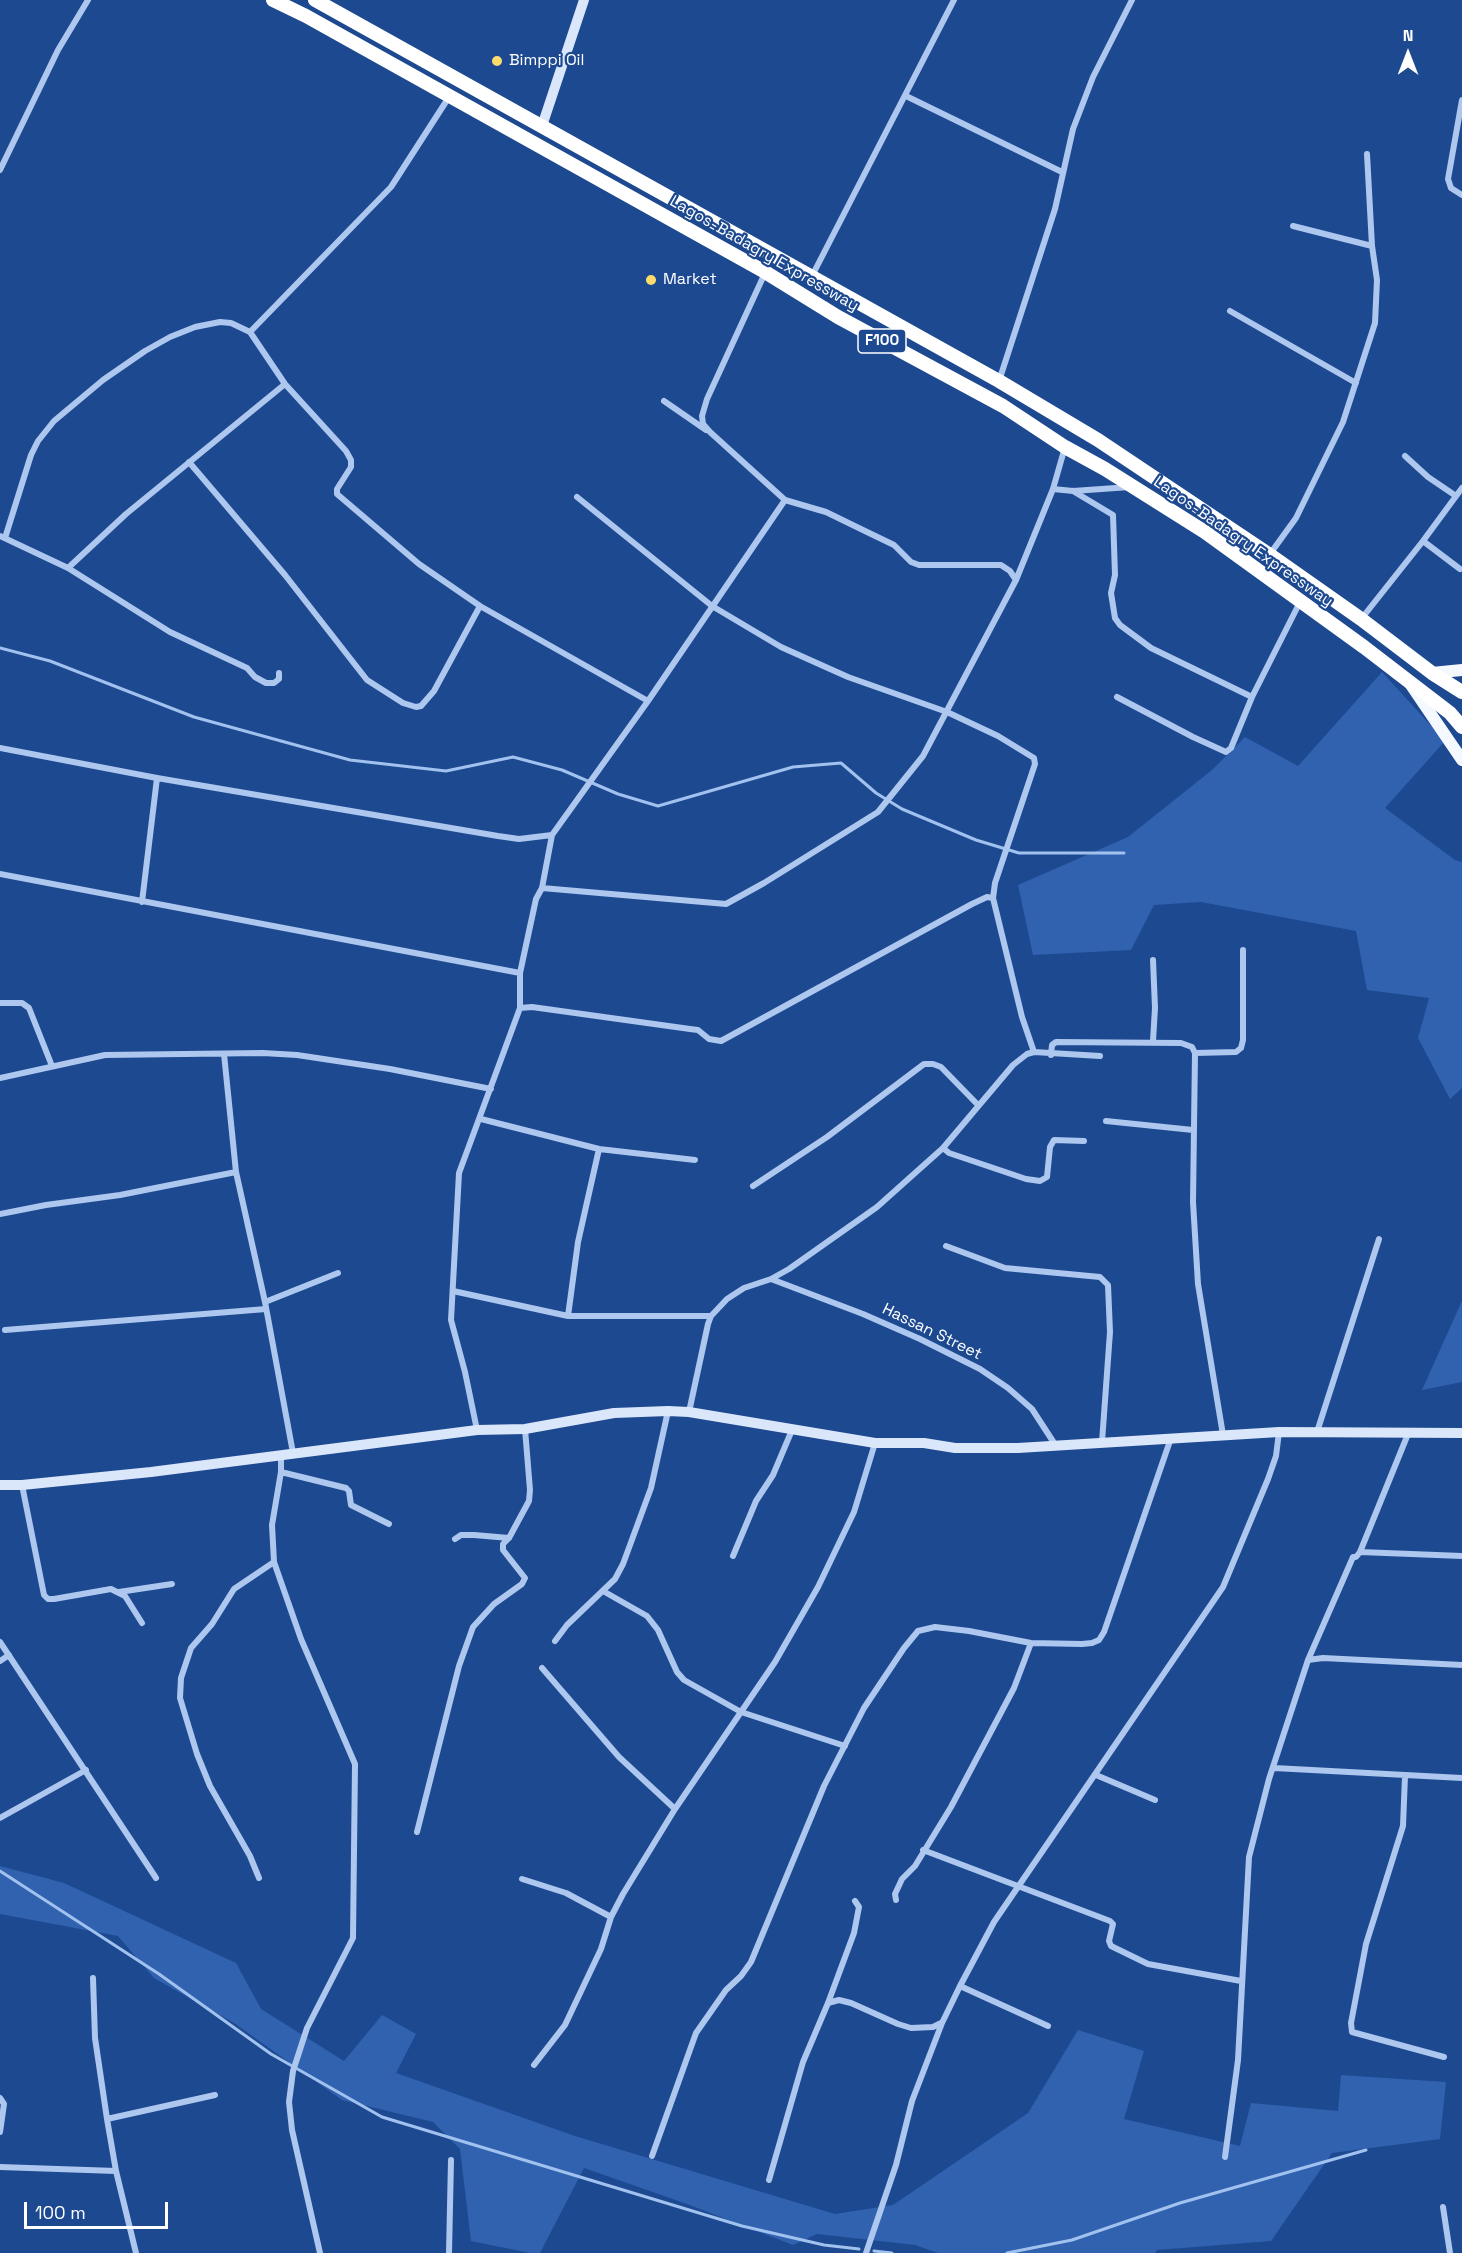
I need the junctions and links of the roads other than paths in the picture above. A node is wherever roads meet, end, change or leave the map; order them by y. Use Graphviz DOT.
graph roads {
  1 [pos="88,0"];
  2 [pos="273,0"];
  3 [pos="315,0"];
  4 [pos="584,0"];
  5 [pos="954,0"];
  6 [pos="1132,0"];
  7 [pos="906,96"];
  8 [pos="449,97"];
  9 [pos="1462,100"];
  10 [pos="542,126"];
  11 [pos="1367,154"];
  12 [pos="0,170"];
  13 [pos="1062,172"];
  14 [pos="1462,195"];
  15 [pos="1293,226"];
  16 [pos="1372,246"];
  17 [pos="765,272"];
  18 [pos="812,276"];
  19 [pos="846,296"];
  20 [pos="1230,311"];
  21 [pos="838,317"];
  22 [pos="250,332"];
  23 [pos="999,381"];
  24 [pos="1356,383"];
  25 [pos="285,384"];
  26 [pos="664,401"];
  27 [pos="710,432"];
  28 [pos="1065,447"];
  29 [pos="1405,456"];
  30 [pos="189,462"];
  31 [pos="1135,487"];
  32 [pos="1462,488"];
  33 [pos="1053,489"];
  34 [pos="1073,491"];
  35 [pos="1456,496"];
  36 [pos="577,497"];
  37 [pos="785,500"];
  38 [pos="3,537"];
  39 [pos="1423,542"];
  40 [pos="1270,555"];
  41 [pos="68,568"];
  42 [pos="1460,569"];
  43 [pos="1016,580"];
  44 [pos="1300,601"];
  45 [pos="480,606"];
  46 [pos="712,606"];
  47 [pos="1361,619"];
  48 [pos="1462,670"];
  49 [pos="279,673"];
  50 [pos="1432,673"];
  51 [pos="1405,677"];
  52 [pos="1462,692"];
  53 [pos="1117,697"];
  54 [pos="1252,697"];
  55 [pos="648,701"];
  56 [pos="946,712"];
  57 [pos="1462,728"];
  58 [pos="0,748"];
  59 [pos="1462,760"];
  60 [pos="157,778"];
  61 [pos="552,835"];
  62 [pos="0,874"];
  63 [pos="542,888"];
  64 [pos="993,898"];
  65 [pos="142,902"];
  66 [pos="1243,950"];
  67 [pos="1153,960"];
  68 [pos="520,973"];
  69 [pos="0,1003"];
  70 [pos="519,1008"];
  71 [pos="1153,1041"];
  72 [pos="1034,1052"];
  73 [pos="1195,1053"];
  74 [pos="224,1054"];
  75 [pos="1051,1054"];
  76 [pos="1100,1056"];
  77 [pos="52,1066"];
  78 [pos="0,1078"];
  79 [pos="491,1089"];
  80 [pos="978,1105"];
  81 [pos="480,1119"];
  82 [pos="1106,1121"];
  83 [pos="1193,1130"];
  84 [pos="1084,1141"];
  85 [pos="943,1148"];
  86 [pos="599,1149"];
  87 [pos="694,1160"];
  88 [pos="236,1172"];
  89 [pos="753,1186"];
  90 [pos="0,1214"];
  91 [pos="1379,1239"];
  92 [pos="946,1246"];
  93 [pos="338,1273"];
  94 [pos="771,1280"];
  95 [pos="453,1291"];
  96 [pos="265,1305"];
  97 [pos="568,1316"];
  98 [pos="711,1316"];
  99 [pos="5,1330"];
  100 [pos="668,1412"];
  101 [pos="689,1412"];
  102 [pos="525,1429"];
  103 [pos="477,1430"];
  104 [pos="792,1430"];
  105 [pos="1279,1432"];
  106 [pos="1317,1432"];
  107 [pos="1462,1433"];
  108 [pos="1408,1434"];
  109 [pos="1223,1435"];
  110 [pos="1171,1438"];
  111 [pos="1102,1442"];
  112 [pos="875,1443"];
  113 [pos="1056,1446"];
  114 [pos="293,1453"];
  115 [pos="281,1456"];
  116 [pos="281,1472"];
  117 [pos="0,1485"];
  118 [pos="22,1485"];
  119 [pos="389,1524"];
  120 [pos="509,1538"];
  121 [pos="455,1539"];
  122 [pos="1360,1552"];
  123 [pos="733,1556"];
  124 [pos="1462,1557"];
  125 [pos="274,1562"];
  126 [pos="172,1584"];
  127 [pos="603,1591"];
  128 [pos="119,1592"];
  129 [pos="142,1623"];
  130 [pos="555,1641"];
  131 [pos="0,1642"];
  132 [pos="1031,1643"];
  133 [pos="9,1655"];
  134 [pos="1308,1660"];
  135 [pos="0,1661"];
  136 [pos="1462,1665"];
  137 [pos="542,1668"];
  138 [pos="741,1712"];
  139 [pos="845,1746"];
  140 [pos="1274,1768"];
  141 [pos="86,1770"];
  142 [pos="1096,1775"];
  143 [pos="1405,1776"];
  144 [pos="1462,1778"];
  145 [pos="1155,1800"];
  146 [pos="675,1809"];
  147 [pos="0,1818"];
  148 [pos="417,1832"];
  149 [pos="923,1850"];
  150 [pos="156,1878"];
  151 [pos="259,1878"];
  152 [pos="522,1880"];
  153 [pos="1019,1888"];
  154 [pos="896,1900"];
  155 [pos="855,1901"];
  156 [pos="611,1917"];
  157 [pos="93,1978"];
  158 [pos="1241,1981"];
  159 [pos="960,1986"];
  160 [pos="828,2003"];
  161 [pos="942,2023"];
  162 [pos="1048,2026"];
  163 [pos="1444,2056"];
  164 [pos="534,2065"];
  165 [pos="214,2095"];
  166 [pos="0,2098"];
  167 [pos="106,2119"];
  168 [pos="0,2132"];
  169 [pos="652,2156"];
  170 [pos="1225,2157"];
  171 [pos="452,2160"];
  172 [pos="0,2166"];
  173 [pos="116,2171"];
  174 [pos="770,2180"];
  175 [pos="1443,2207"];
  176 [pos="866,2252"];
  177 [pos="136,2253"];
  178 [pos="320,2253"];
  179 [pos="449,2253"];
  180 [pos="1450,2253"];
  1 -- 12 [label="street"];
  2 -- 8 [label="highway, Lagos-Badagry Expressway / F100"];
  3 -- 10 [label="highway, Lagos-Badagry Expressway / F100"];
  4 -- 10 [label="street"];
  5 -- 7 [label="street"];
  6 -- 13 [label="street"];
  7 -- 13 [label="street"];
  7 -- 18 [label="street"];
  8 -- 17 [label="highway, Lagos-Badagry Expressway / F100"];
  8 -- 22 [label="street"];
  9 -- 14 [label="street"];
  10 -- 18 [label="highway, Lagos-Badagry Expressway / F100"];
  11 -- 16 [label="street"];
  13 -- 23 [label="street"];
  15 -- 16 [label="street"];
  16 -- 24 [label="street"];
  17 -- 21 [label="highway, Lagos-Badagry Expressway / F100"];
  17 -- 27 [label="street"];
  18 -- 19 [label="highway, Lagos-Badagry Expressway / F100"];
  19 -- 21 [label="highway"];
  19 -- 23 [label="highway, Lagos-Badagry Expressway / F100"];
  20 -- 24 [label="street"];
  21 -- 28 [label="highway, Lagos-Badagry Expressway / F100"];
  22 -- 25 [label="street"];
  22 -- 38 [label="street"];
  23 -- 40 [label="highway, Lagos-Badagry Expressway / F100"];
  24 -- 40 [label="street"];
  25 -- 30 [label="street"];
  25 -- 45 [label="street"];
  26 -- 27 [label="street"];
  27 -- 37 [label="street"];
  28 -- 31 [label="highway, Lagos-Badagry Expressway / F100"];
  28 -- 33 [label="street"];
  29 -- 35 [label="street"];
  30 -- 41 [label="street"];
  30 -- 45 [label="street"];
  31 -- 34 [label="street"];
  31 -- 44 [label="highway, Lagos-Badagry Expressway / F100"];
  32 -- 35 [label="street"];
  33 -- 34 [label="street"];
  33 -- 43 [label="street"];
  34 -- 54 [label="street"];
  35 -- 39 [label="street"];
  36 -- 46 [label="street"];
  37 -- 43 [label="street"];
  37 -- 46 [label="street"];
  38 -- 41 [label="street"];
  39 -- 42 [label="street"];
  39 -- 47 [label="street"];
  40 -- 47 [label="highway, Lagos-Badagry Expressway / F100"];
  41 -- 49 [label="street"];
  43 -- 56 [label="street"];
  44 -- 51 [label="highway, Lagos-Badagry Expressway / F100"];
  44 -- 54 [label="street"];
  45 -- 55 [label="street"];
  46 -- 55 [label="street"];
  46 -- 56 [label="street"];
  47 -- 50 [label="highway, Lagos-Badagry Expressway / F100"];
  48 -- 50 [label="main road"];
  50 -- 52 [label="highway, Lagos-Badagry Expressway / F100"];
  51 -- 57 [label="highway, Lagos-Badagry Expressway / F100"];
  51 -- 59 [label="main road, Lagos-Badagry Expressway"];
  53 -- 54 [label="street"];
  55 -- 61 [label="street"];
  56 -- 63 [label="street"];
  56 -- 64 [label="street"];
  58 -- 60 [label="street"];
  60 -- 61 [label="street"];
  60 -- 65 [label="street"];
  61 -- 63 [label="street"];
  62 -- 65 [label="street"];
  63 -- 68 [label="street"];
  64 -- 70 [label="street"];
  64 -- 72 [label="street"];
  65 -- 68 [label="street"];
  66 -- 73 [label="street"];
  67 -- 71 [label="street"];
  68 -- 70 [label="street"];
  69 -- 77 [label="street"];
  70 -- 79 [label="street"];
  71 -- 73 [label="street"];
  71 -- 75 [label="street"];
  72 -- 75 [label="street"];
  72 -- 80 [label="street"];
  73 -- 83 [label="street"];
  74 -- 77 [label="street"];
  74 -- 79 [label="street"];
  74 -- 88 [label="street"];
  75 -- 76 [label="street"];
  77 -- 78 [label="street"];
  79 -- 81 [label="street"];
  80 -- 85 [label="street"];
  80 -- 89 [label="street"];
  81 -- 86 [label="street"];
  81 -- 95 [label="street"];
  82 -- 83 [label="street"];
  83 -- 109 [label="street"];
  84 -- 85 [label="street"];
  85 -- 94 [label="street"];
  86 -- 87 [label="street"];
  86 -- 97 [label="street"];
  88 -- 90 [label="street"];
  88 -- 96 [label="street"];
  91 -- 106 [label="street"];
  92 -- 111 [label="street"];
  93 -- 96 [label="street"];
  94 -- 98 [label="street"];
  94 -- 113 [label="street, Hassan Street"];
  95 -- 97 [label="street"];
  95 -- 103 [label="street"];
  96 -- 99 [label="street"];
  96 -- 114 [label="street"];
  97 -- 98 [label="street"];
  98 -- 101 [label="street"];
  100 -- 101 [label="street"];
  100 -- 102 [label="street"];
  100 -- 127 [label="street"];
  101 -- 104 [label="street"];
  102 -- 103 [label="street"];
  102 -- 120 [label="street"];
  103 -- 114 [label="street"];
  104 -- 112 [label="street"];
  104 -- 123 [label="street"];
  105 -- 106 [label="street"];
  105 -- 109 [label="street"];
  105 -- 142 [label="street"];
  106 -- 108 [label="street"];
  107 -- 108 [label="street"];
  108 -- 122 [label="street"];
  109 -- 110 [label="street"];
  110 -- 111 [label="street"];
  110 -- 132 [label="street"];
  111 -- 113 [label="street"];
  112 -- 113 [label="street"];
  112 -- 138 [label="street"];
  114 -- 115 [label="street"];
  115 -- 116 [label="street"];
  115 -- 118 [label="street"];
  116 -- 119 [label="street"];
  116 -- 125 [label="street"];
  117 -- 118 [label="street"];
  118 -- 128 [label="street"];
  120 -- 121 [label="street"];
  120 -- 148 [label="street"];
  122 -- 124 [label="street"];
  122 -- 134 [label="street"];
  125 -- 151 [label="street"];
  125 -- 178 [label="street"];
  126 -- 128 [label="street"];
  127 -- 130 [label="street"];
  127 -- 138 [label="street"];
  128 -- 129 [label="street"];
  131 -- 133 [label="street"];
  132 -- 139 [label="street"];
  132 -- 149 [label="street"];
  133 -- 135 [label="street"];
  133 -- 141 [label="street"];
  134 -- 136 [label="street"];
  134 -- 140 [label="street"];
  137 -- 146 [label="street"];
  138 -- 139 [label="street"];
  138 -- 146 [label="street"];
  139 -- 169 [label="street"];
  140 -- 143 [label="street"];
  140 -- 158 [label="street"];
  141 -- 147 [label="street"];
  141 -- 150 [label="street"];
  142 -- 145 [label="street"];
  142 -- 153 [label="street"];
  143 -- 144 [label="street"];
  143 -- 163 [label="street"];
  146 -- 156 [label="street"];
  149 -- 153 [label="street"];
  149 -- 154 [label="street"];
  152 -- 156 [label="street"];
  153 -- 158 [label="street"];
  153 -- 159 [label="street"];
  155 -- 160 [label="street"];
  156 -- 164 [label="street"];
  157 -- 167 [label="street"];
  158 -- 170 [label="street"];
  159 -- 161 [label="street"];
  159 -- 162 [label="street"];
  160 -- 161 [label="street"];
  160 -- 174 [label="street"];
  161 -- 176 [label="street"];
  165 -- 167 [label="street"];
  166 -- 168 [label="street"];
  167 -- 173 [label="street"];
  171 -- 179 [label="street"];
  172 -- 173 [label="street"];
  173 -- 177 [label="street"];
  175 -- 180 [label="street"];
}
